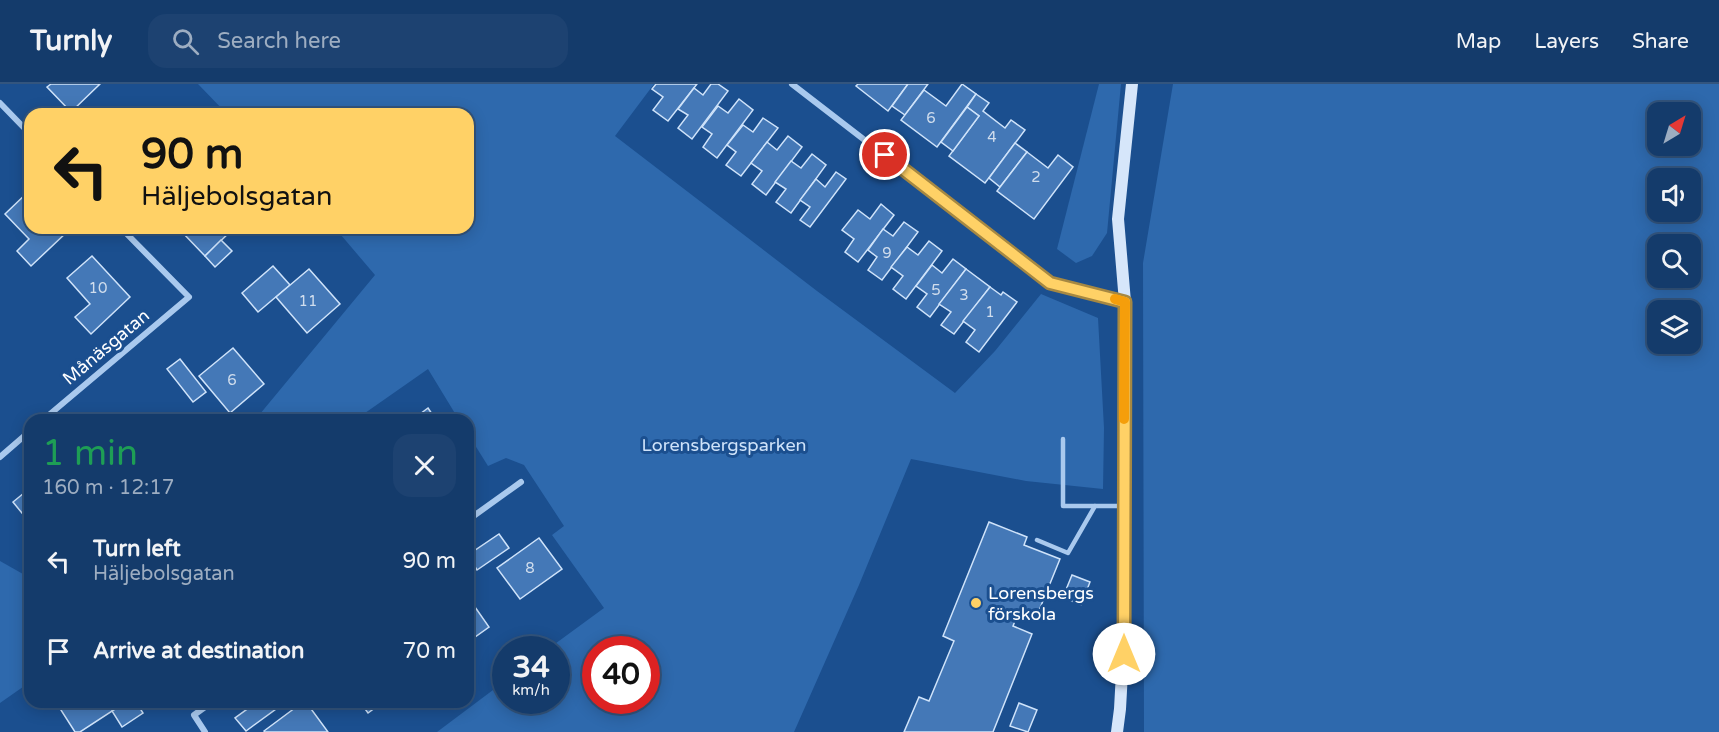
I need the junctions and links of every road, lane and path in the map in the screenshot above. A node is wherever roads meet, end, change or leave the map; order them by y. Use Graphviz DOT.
graph roads {
  1 [pos="792,84"];
  2 [pos="1132,84"];
  3 [pos="0,103"];
  4 [pos="24,128"];
  5 [pos="128,234"];
  6 [pos="1125,302"];
  7 [pos="50,414"];
  8 [pos="24,436"];
  9 [pos="1062,439"];
  10 [pos="0,457"];
  11 [pos="521,482"];
  12 [pos="1095,506"];
  13 [pos="1123,506"];
  14 [pos="474,516"];
  15 [pos="1037,540"];
  16 [pos="204,708"];
  17 [pos="205,732"];
  18 [pos="1117,732"];
  1 -- 6 [label="street"];
  2 -- 6 [label="street"];
  3 -- 4 [label="street"];
  5 -- 7 [label="street, Månäsgatan"];
  6 -- 13 [label="street"];
  8 -- 10 [label="street"];
  9 -- 12 [label="lane"];
  11 -- 14 [label="street"];
  12 -- 13 [label="lane"];
  12 -- 15 [label="lane"];
  13 -- 18 [label="street"];
  16 -- 17 [label="street"];
}
